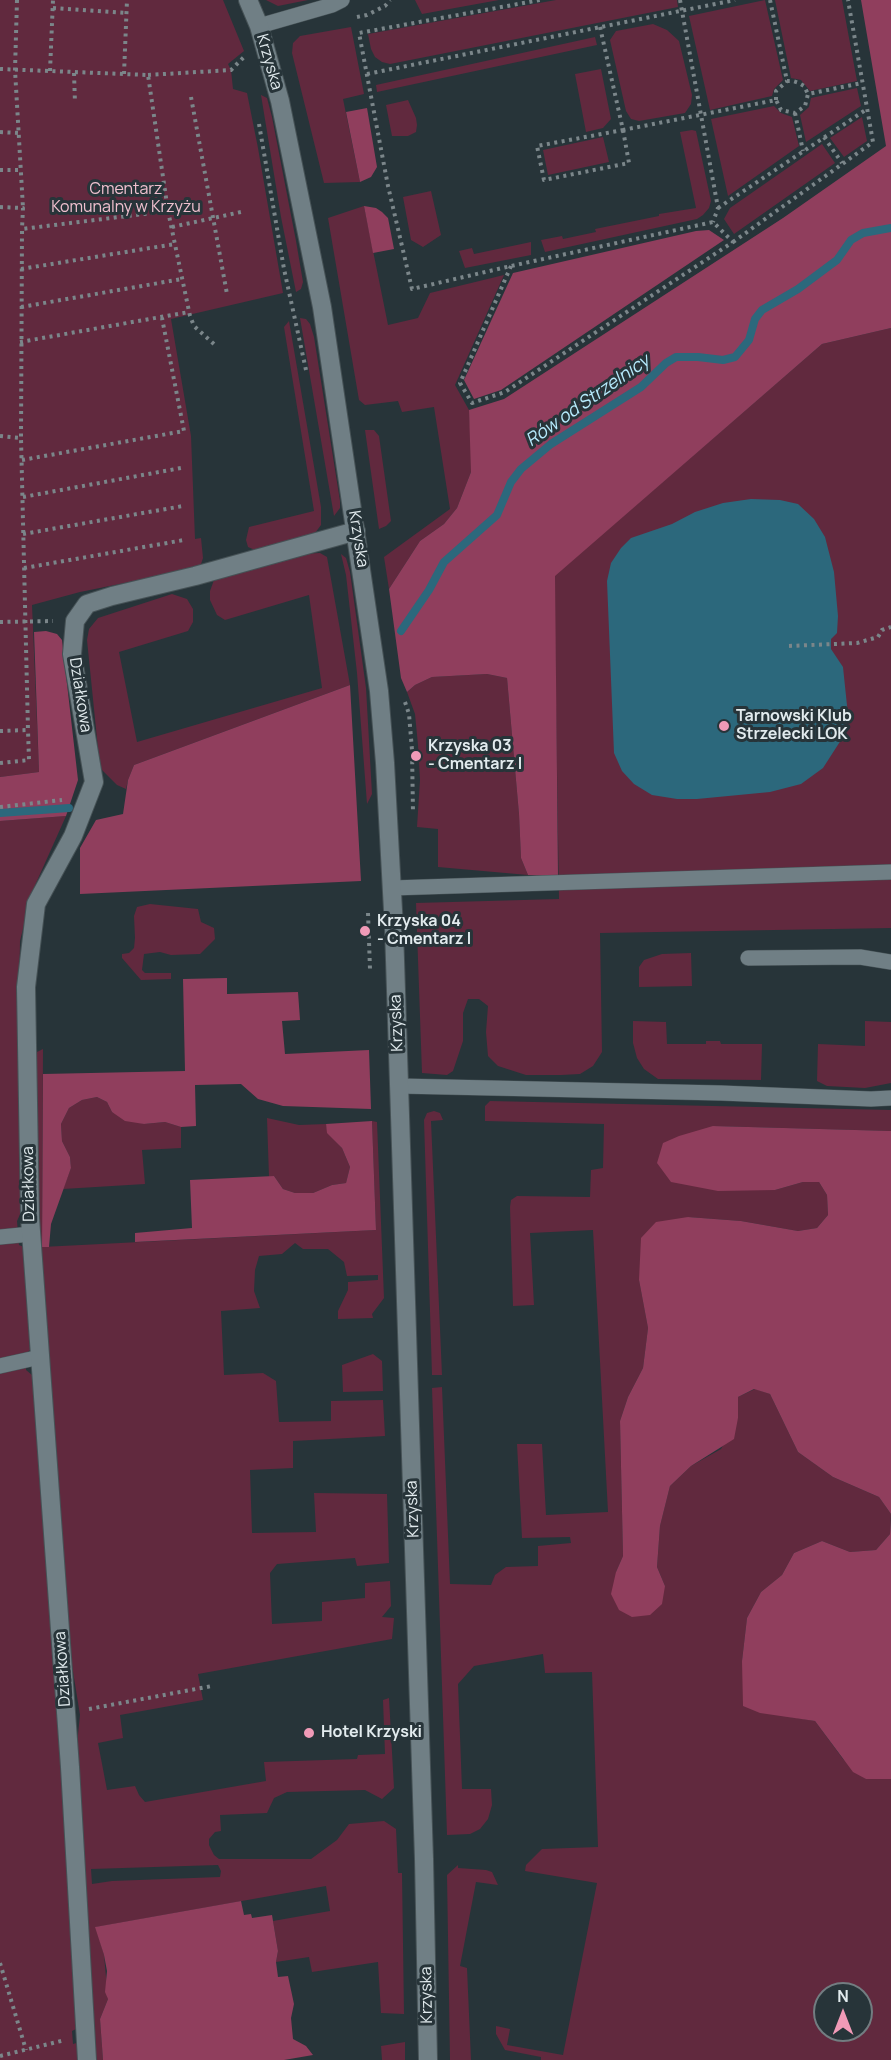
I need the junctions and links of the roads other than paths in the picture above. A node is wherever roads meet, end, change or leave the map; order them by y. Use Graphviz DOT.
graph roads {
  1 [pos="248,0"];
  2 [pos="342,0"];
  3 [pos="259,26"];
  4 [pos="356,531"];
  5 [pos="891,872"];
  6 [pos="392,888"];
  7 [pos="748,958"];
  8 [pos="891,962"];
  9 [pos="399,1086"];
  10 [pos="891,1098"];
  11 [pos="31,1234"];
  12 [pos="0,1237"];
  13 [pos="40,1357"];
  14 [pos="0,1365"];
  15 [pos="87,2060"];
  16 [pos="428,2060"];
  1 -- 3 [label="street, Krzyska"];
  2 -- 3 [label="lane"];
  3 -- 4 [label="street, Krzyska"];
  4 -- 6 [label="street, Krzyska"];
  4 -- 11 [label="street, Działkowa"];
  5 -- 6 [label="lane"];
  6 -- 9 [label="street, Krzyska"];
  7 -- 8 [label="lane"];
  9 -- 10 [label="lane"];
  9 -- 16 [label="street, Krzyska"];
  11 -- 12 [label="lane"];
  11 -- 13 [label="street, Działkowa"];
  13 -- 14 [label="lane"];
  13 -- 15 [label="street, Działkowa"];
}
